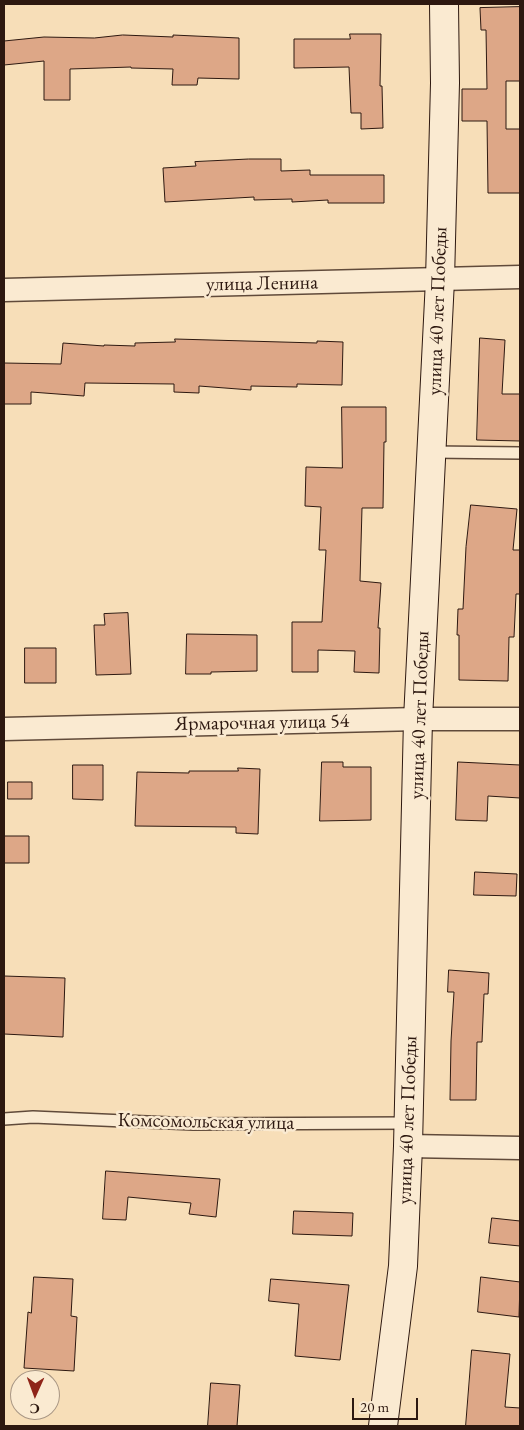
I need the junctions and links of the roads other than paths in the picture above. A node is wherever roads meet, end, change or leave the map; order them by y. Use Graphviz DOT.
graph roads {
  1 [pos="444,4"];
  2 [pos="520,277"];
  3 [pos="440,280"];
  4 [pos="4,290"];
  5 [pos="432,452"];
  6 [pos="520,453"];
  7 [pos="418,719"];
  8 [pos="520,719"];
  9 [pos="4,729"];
  10 [pos="4,1119"];
  11 [pos="408,1135"];
  12 [pos="520,1148"];
  13 [pos="383,1426"];
  1 -- 3 [label="main road, улица 40 лет Победы"];
  2 -- 3 [label="street, улица Ленина"];
  3 -- 4 [label="street, улица Ленина"];
  3 -- 5 [label="main road, улица 40 лет Победы"];
  5 -- 6 [label="lane"];
  5 -- 7 [label="main road, улица 40 лет Победы"];
  7 -- 8 [label="street, Ярмарочная улица 54"];
  7 -- 9 [label="street, Ярмарочная улица 54"];
  7 -- 11 [label="main road, улица 40 лет Победы"];
  10 -- 11 [label="lane, Комсомольская улица"];
  11 -- 12 [label="street, Комсомольская улица"];
  11 -- 13 [label="main road, улица 40 лет Победы"];
}
